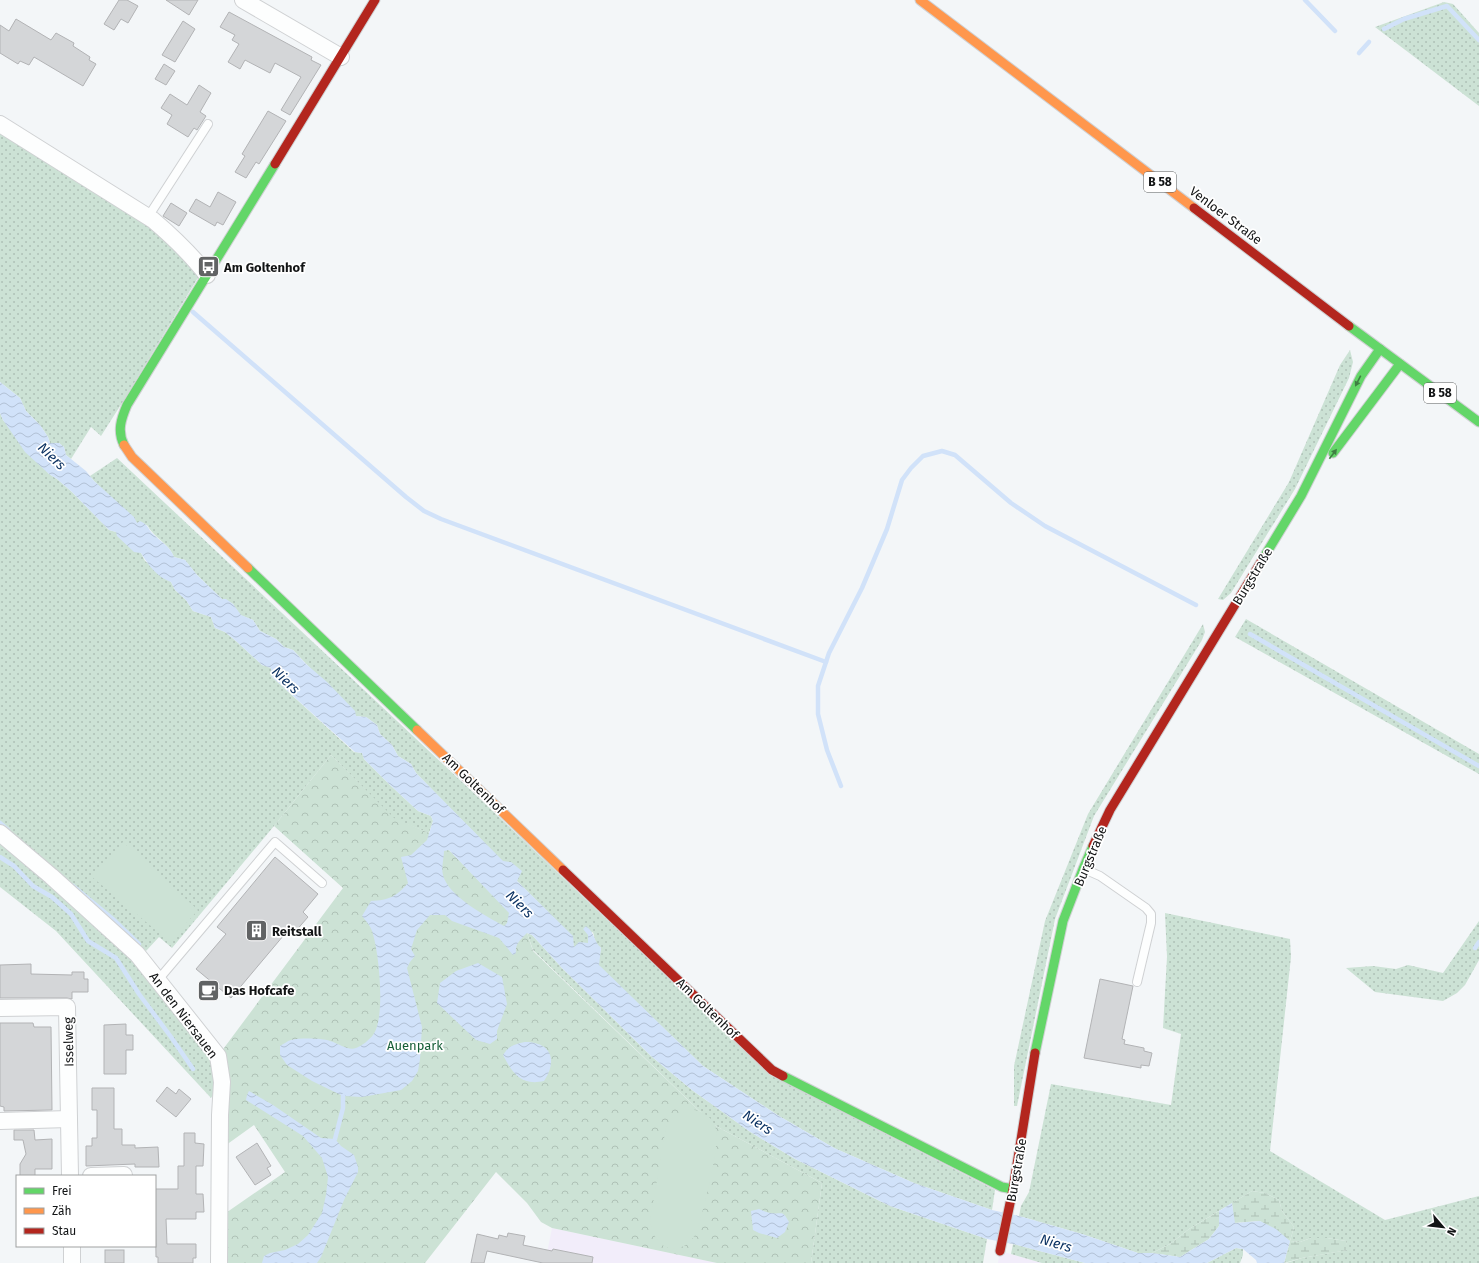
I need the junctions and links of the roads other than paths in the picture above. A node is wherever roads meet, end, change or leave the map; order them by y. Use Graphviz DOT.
graph roads {
  1 [pos="243,0"];
  2 [pos="375,0"];
  3 [pos="920,0"];
  4 [pos="341,57"];
  5 [pos="0,124"];
  6 [pos="208,124"];
  7 [pos="148,217"];
  8 [pos="207,275"];
  9 [pos="1380,348"];
  10 [pos="1400,364"];
  11 [pos="1479,422"];
  12 [pos="1301,496"];
  13 [pos="0,833"];
  14 [pos="1083,869"];
  15 [pos="322,883"];
  16 [pos="158,980"];
  17 [pos="1137,982"];
  18 [pos="0,1008"];
  19 [pos="69,1119"];
  20 [pos="0,1121"];
  21 [pos="70,1175"];
  22 [pos="1013,1189"];
  23 [pos="72,1247"];
  24 [pos="999,1257"];
  25 [pos="72,1263"];
  26 [pos="219,1263"];
  1 -- 4 [label="street"];
  2 -- 4 [label="street, Am Goltenhof"];
  3 -- 9 [label="street, Venloer Straße / B 58"];
  4 -- 8 [label="street, Am Goltenhof"];
  5 -- 7 [label="street"];
  6 -- 7 [label="lane"];
  7 -- 8 [label="street"];
  8 -- 22 [label="street, Am Goltenhof"];
  9 -- 10 [label="street, Venloer Straße / B 58"];
  9 -- 12 [label="street, Burgstraße, one-way"];
  10 -- 11 [label="street, Venloer Straße / B 58"];
  12 -- 10 [label="street, Burgstraße, one-way"];
  12 -- 14 [label="street, Burgstraße"];
  13 -- 16 [label="street, An den Niersauen"];
  14 -- 17 [label="lane"];
  14 -- 22 [label="street, Burgstraße"];
  15 -- 16 [label="lane"];
  16 -- 26 [label="street, An den Niersauen"];
  18 -- 19 [label="street, Isselweg"];
  19 -- 20 [label="street"];
  19 -- 21 [label="street, Isselweg"];
  22 -- 24 [label="street, Burgstraße"];
  23 -- 25 [label="street"];
}
